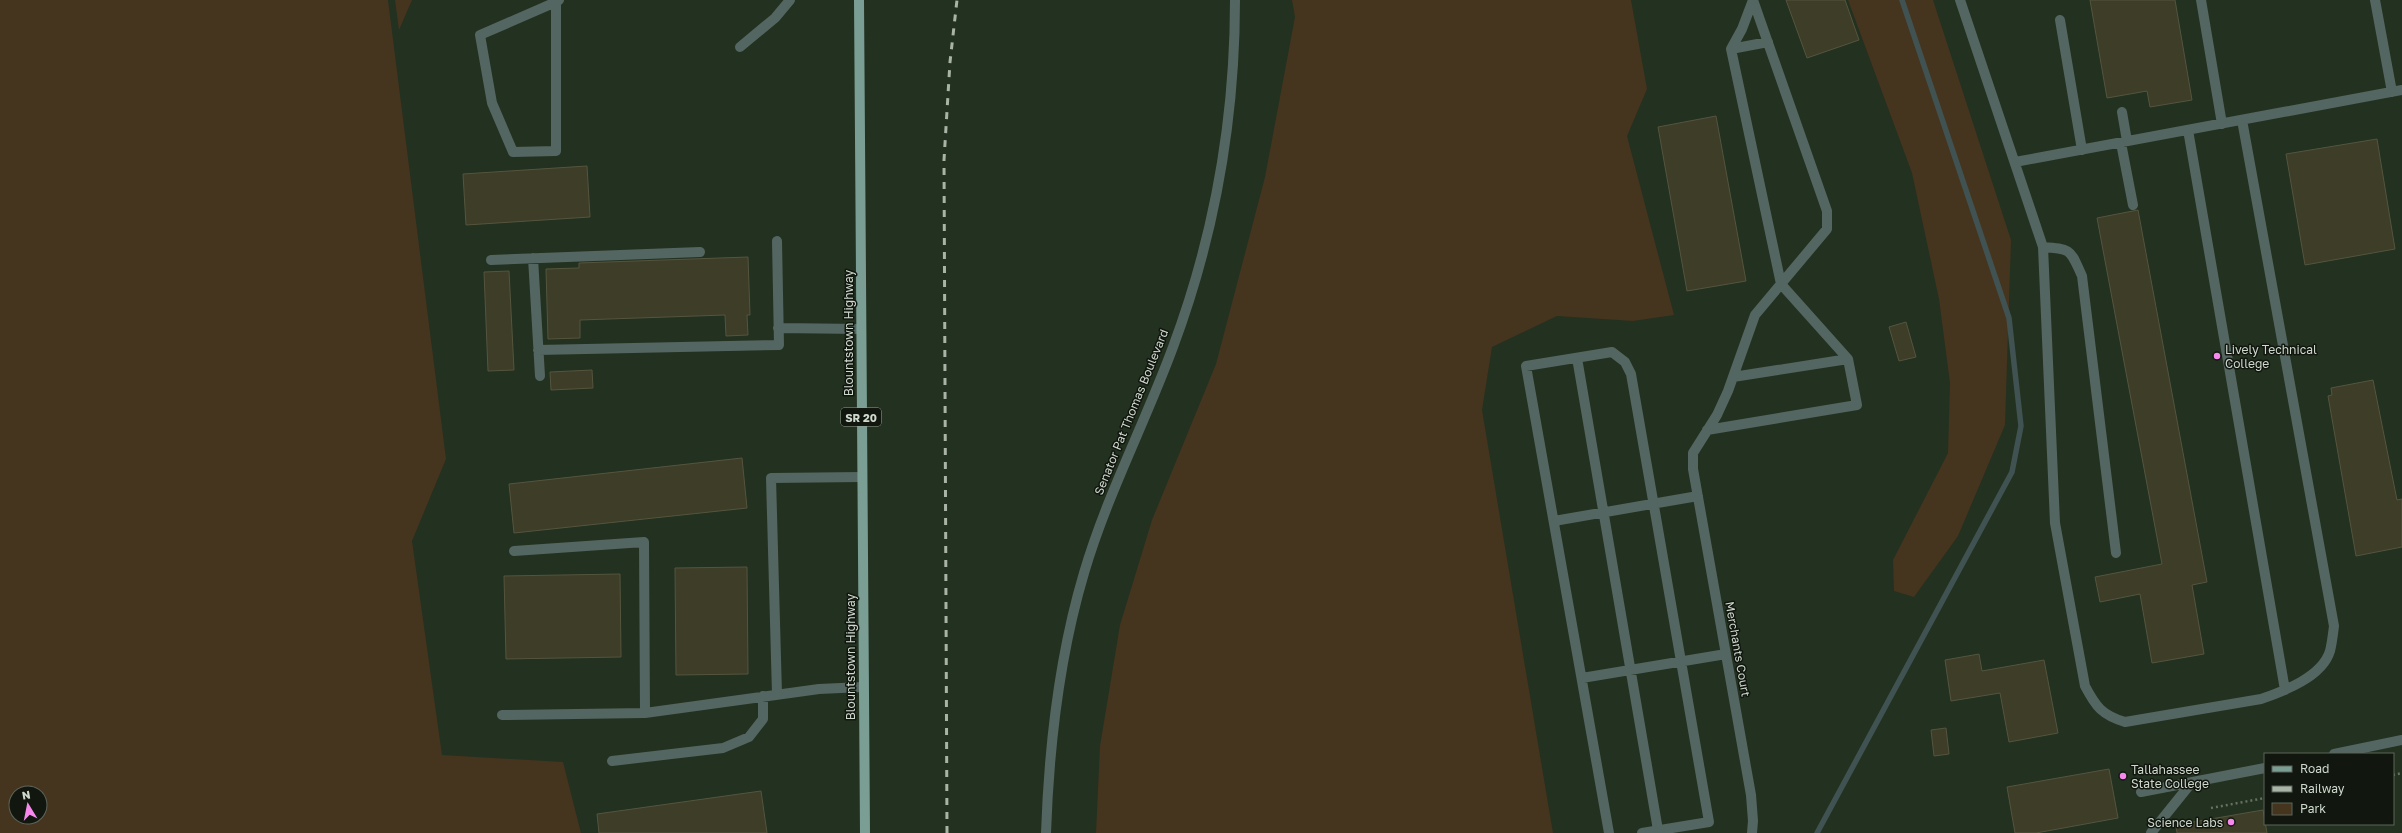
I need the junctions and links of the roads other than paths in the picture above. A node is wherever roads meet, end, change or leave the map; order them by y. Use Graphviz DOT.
graph roads {
  1 [pos="790,0"];
  2 [pos="859,0"];
  3 [pos="1235,0"];
  4 [pos="1960,0"];
  5 [pos="2200,0"];
  6 [pos="2375,0"];
  7 [pos="558,1"];
  8 [pos="2060,20"];
  9 [pos="1768,42"];
  10 [pos="740,47"];
  11 [pos="1730,49"];
  12 [pos="2397,91"];
  13 [pos="2122,112"];
  14 [pos="2242,120"];
  15 [pos="2222,124"];
  16 [pos="2188,130"];
  17 [pos="2124,142"];
  18 [pos="2082,150"];
  19 [pos="2015,162"];
  20 [pos="2133,205"];
  21 [pos="777,241"];
  22 [pos="2044,247"];
  23 [pos="700,252"];
  24 [pos="533,258"];
  25 [pos="491,260"];
  26 [pos="1781,284"];
  27 [pos="778,328"];
  28 [pos="861,329"];
  29 [pos="538,350"];
  30 [pos="1577,358"];
  31 [pos="1848,359"];
  32 [pos="540,376"];
  33 [pos="1733,377"];
  34 [pos="1707,430"];
  35 [pos="862,477"];
  36 [pos="1698,496"];
  37 [pos="1654,503"];
  38 [pos="1603,512"];
  39 [pos="1554,521"];
  40 [pos="514,551"];
  41 [pos="2116,552"];
  42 [pos="1726,654"];
  43 [pos="1681,661"];
  44 [pos="1631,670"];
  45 [pos="1582,678"];
  46 [pos="863,686"];
  47 [pos="2285,690"];
  48 [pos="777,694"];
  49 [pos="763,696"];
  50 [pos="645,713"];
  51 [pos="502,715"];
  52 [pos="2402,740"];
  53 [pos="2339,753"];
  54 [pos="612,761"];
  55 [pos="2264,768"];
  56 [pos="2192,782"];
  57 [pos="2141,792"];
  58 [pos="1658,830"];
  59 [pos="865,833"];
  60 [pos="1046,833"];
  61 [pos="1609,833"];
  62 [pos="1642,833"];
  63 [pos="1752,833"];
  64 [pos="2151,833"];
  1 -- 10 [label="street"];
  2 -- 28 [label="main road, Blountstown Highway / SR 20"];
  3 -- 60 [label="street, Senator Pat Thomas Boulevard"];
  4 -- 19 [label="street"];
  5 -- 15 [label="street"];
  6 -- 12 [label="street"];
  7 -- 7 [label="street"];
  8 -- 18 [label="street"];
  9 -- 11 [label="street"];
  9 -- 11 [label="street, Merchants Court"];
  9 -- 26 [label="street, Merchants Court"];
  11 -- 26 [label="street"];
  12 -- 14 [label="street"];
  13 -- 17 [label="street"];
  14 -- 15 [label="street"];
  14 -- 47 [label="street"];
  15 -- 16 [label="street"];
  16 -- 17 [label="street"];
  16 -- 47 [label="street"];
  17 -- 18 [label="street"];
  17 -- 20 [label="street"];
  18 -- 19 [label="street"];
  19 -- 22 [label="street"];
  21 -- 27 [label="street"];
  22 -- 41 [label="street"];
  22 -- 47 [label="street"];
  23 -- 24 [label="street"];
  24 -- 25 [label="street"];
  24 -- 29 [label="street"];
  26 -- 31 [label="street"];
  26 -- 33 [label="street, Merchants Court"];
  27 -- 28 [label="street"];
  27 -- 29 [label="street"];
  28 -- 35 [label="main road, Blountstown Highway / SR 20"];
  29 -- 32 [label="street"];
  30 -- 37 [label="street"];
  30 -- 38 [label="street"];
  30 -- 39 [label="street"];
  31 -- 33 [label="street"];
  31 -- 34 [label="street"];
  33 -- 34 [label="street, Merchants Court"];
  34 -- 36 [label="street, Merchants Court"];
  35 -- 46 [label="main road, Blountstown Highway / SR 20"];
  35 -- 48 [label="street"];
  36 -- 37 [label="street"];
  36 -- 42 [label="street, Merchants Court"];
  37 -- 38 [label="street"];
  37 -- 43 [label="street"];
  38 -- 39 [label="street"];
  38 -- 44 [label="street"];
  39 -- 45 [label="street"];
  40 -- 50 [label="street"];
  42 -- 43 [label="street"];
  42 -- 63 [label="street, Merchants Court"];
  43 -- 44 [label="street"];
  43 -- 58 [label="street"];
  44 -- 45 [label="street"];
  44 -- 58 [label="street"];
  45 -- 61 [label="street"];
  46 -- 48 [label="street"];
  46 -- 59 [label="main road, Blountstown Highway / SR 20"];
  48 -- 49 [label="street"];
  49 -- 50 [label="street"];
  49 -- 54 [label="street"];
  50 -- 51 [label="street"];
  52 -- 53 [label="street"];
  55 -- 56 [label="street"];
  56 -- 57 [label="street"];
  56 -- 64 [label="street"];
  58 -- 62 [label="street"];
}
